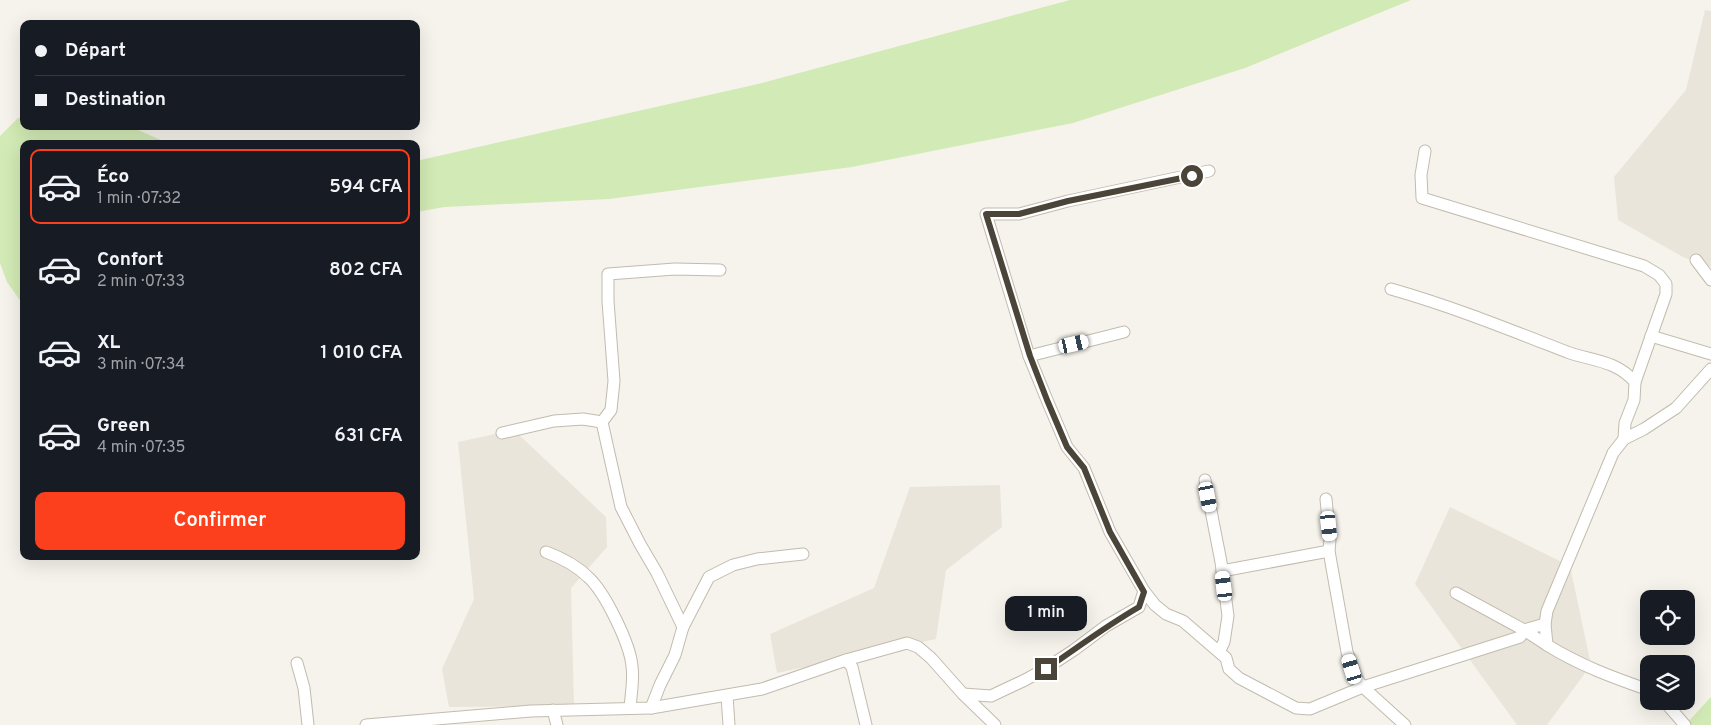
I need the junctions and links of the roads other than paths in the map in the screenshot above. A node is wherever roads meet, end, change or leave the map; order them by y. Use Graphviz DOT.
graph roads {
  1 [pos="1425,151"];
  2 [pos="1209,171"];
  3 [pos="1696,260"];
  4 [pos="720,270"];
  5 [pos="1711,280"];
  6 [pos="1390,289"];
  7 [pos="1124,332"];
  8 [pos="1651,336"];
  9 [pos="1711,354"];
  10 [pos="1030,356"];
  11 [pos="1711,370"];
  12 [pos="1635,382"];
  13 [pos="602,422"];
  14 [pos="502,433"];
  15 [pos="1624,439"];
  16 [pos="1205,480"];
  17 [pos="1326,499"];
  18 [pos="1329,551"];
  19 [pos="546,552"];
  20 [pos="803,554"];
  21 [pos="1222,572"];
  22 [pos="1144,592"];
  23 [pos="1456,593"];
  24 [pos="1155,605"];
  25 [pos="1139,607"];
  26 [pos="1545,624"];
  27 [pos="682,627"];
  28 [pos="1524,630"];
  29 [pos="1547,645"];
  30 [pos="1219,652"];
  31 [pos="846,660"];
  32 [pos="297,663"];
  33 [pos="1363,687"];
  34 [pos="1640,687"];
  35 [pos="963,694"];
  36 [pos="727,696"];
  37 [pos="992,696"];
  38 [pos="630,708"];
  39 [pos="650,708"];
  40 [pos="553,710"];
  41 [pos="1671,710"];
  42 [pos="986,716"];
  43 [pos="454,722"];
  44 [pos="1681,723"];
  45 [pos="308,725"];
  46 [pos="366,725"];
  47 [pos="557,725"];
  48 [pos="729,725"];
  49 [pos="866,725"];
  50 [pos="995,725"];
  51 [pos="1405,725"];
  1 -- 8 [label="street"];
  2 -- 10 [label="street"];
  3 -- 5 [label="street"];
  4 -- 13 [label="street"];
  6 -- 12 [label="street"];
  7 -- 10 [label="street"];
  8 -- 9 [label="street"];
  8 -- 12 [label="street"];
  10 -- 22 [label="street"];
  11 -- 15 [label="street"];
  12 -- 15 [label="street"];
  13 -- 14 [label="street"];
  13 -- 27 [label="street"];
  15 -- 26 [label="street"];
  16 -- 21 [label="street"];
  17 -- 18 [label="street"];
  18 -- 21 [label="street"];
  18 -- 33 [label="street"];
  19 -- 38 [label="street"];
  20 -- 27 [label="street"];
  21 -- 30 [label="street"];
  22 -- 24 [label="street"];
  22 -- 25 [label="street"];
  23 -- 28 [label="street"];
  24 -- 25 [label="street"];
  24 -- 30 [label="street"];
  25 -- 37 [label="street"];
  26 -- 28 [label="street"];
  26 -- 29 [label="street"];
  27 -- 39 [label="street"];
  28 -- 29 [label="street"];
  28 -- 33 [label="street"];
  29 -- 34 [label="street"];
  30 -- 33 [label="street"];
  31 -- 35 [label="street"];
  31 -- 36 [label="street"];
  31 -- 49 [label="street"];
  32 -- 45 [label="street"];
  33 -- 51 [label="street"];
  35 -- 37 [label="street"];
  35 -- 42 [label="street"];
  36 -- 39 [label="street"];
  36 -- 48 [label="street"];
  37 -- 42 [label="street"];
  38 -- 39 [label="street"];
  38 -- 40 [label="street"];
  40 -- 43 [label="street"];
  40 -- 47 [label="street"];
  41 -- 44 [label="street"];
  42 -- 50 [label="street"];
  43 -- 46 [label="street"];
}
